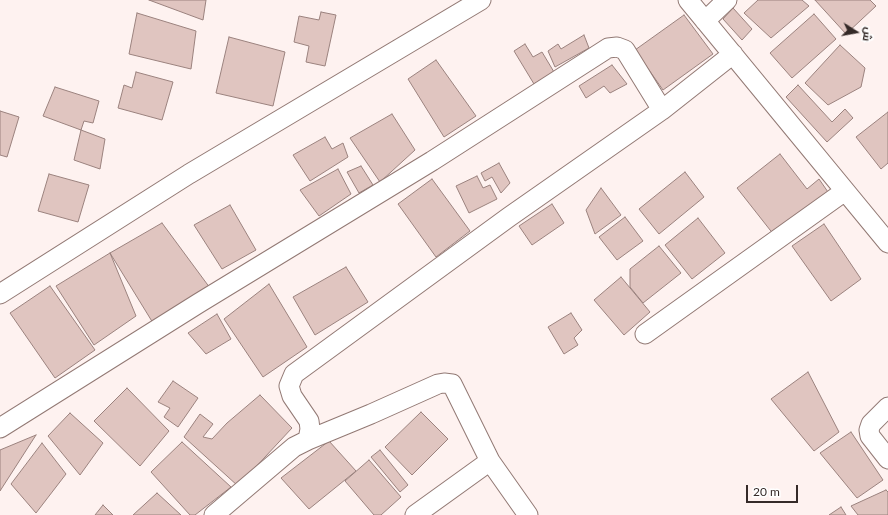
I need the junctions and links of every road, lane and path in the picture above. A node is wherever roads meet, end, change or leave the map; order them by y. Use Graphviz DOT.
graph roads {
  1 [pos="481,0"];
  2 [pos="688,0"];
  3 [pos="727,0"];
  4 [pos="705,21"];
  5 [pos="733,54"];
  6 [pos="662,110"];
  7 [pos="845,191"];
  8 [pos="888,243"];
  9 [pos="0,294"];
  10 [pos="645,334"];
  11 [pos="888,407"];
  12 [pos="0,428"];
  13 [pos="308,440"];
  14 [pos="888,459"];
  15 [pos="490,461"];
  16 [pos="214,515"];
  17 [pos="415,515"];
  18 [pos="528,515"];
  1 -- 9 [label="street"];
  2 -- 4 [label="street"];
  3 -- 4 [label="street"];
  4 -- 5 [label="street"];
  5 -- 6 [label="street"];
  5 -- 7 [label="street"];
  6 -- 12 [label="street"];
  6 -- 13 [label="street"];
  7 -- 8 [label="street"];
  7 -- 10 [label="street"];
  11 -- 14 [label="street"];
  13 -- 15 [label="street"];
  13 -- 16 [label="street"];
  15 -- 17 [label="street"];
  15 -- 18 [label="street"];
}
